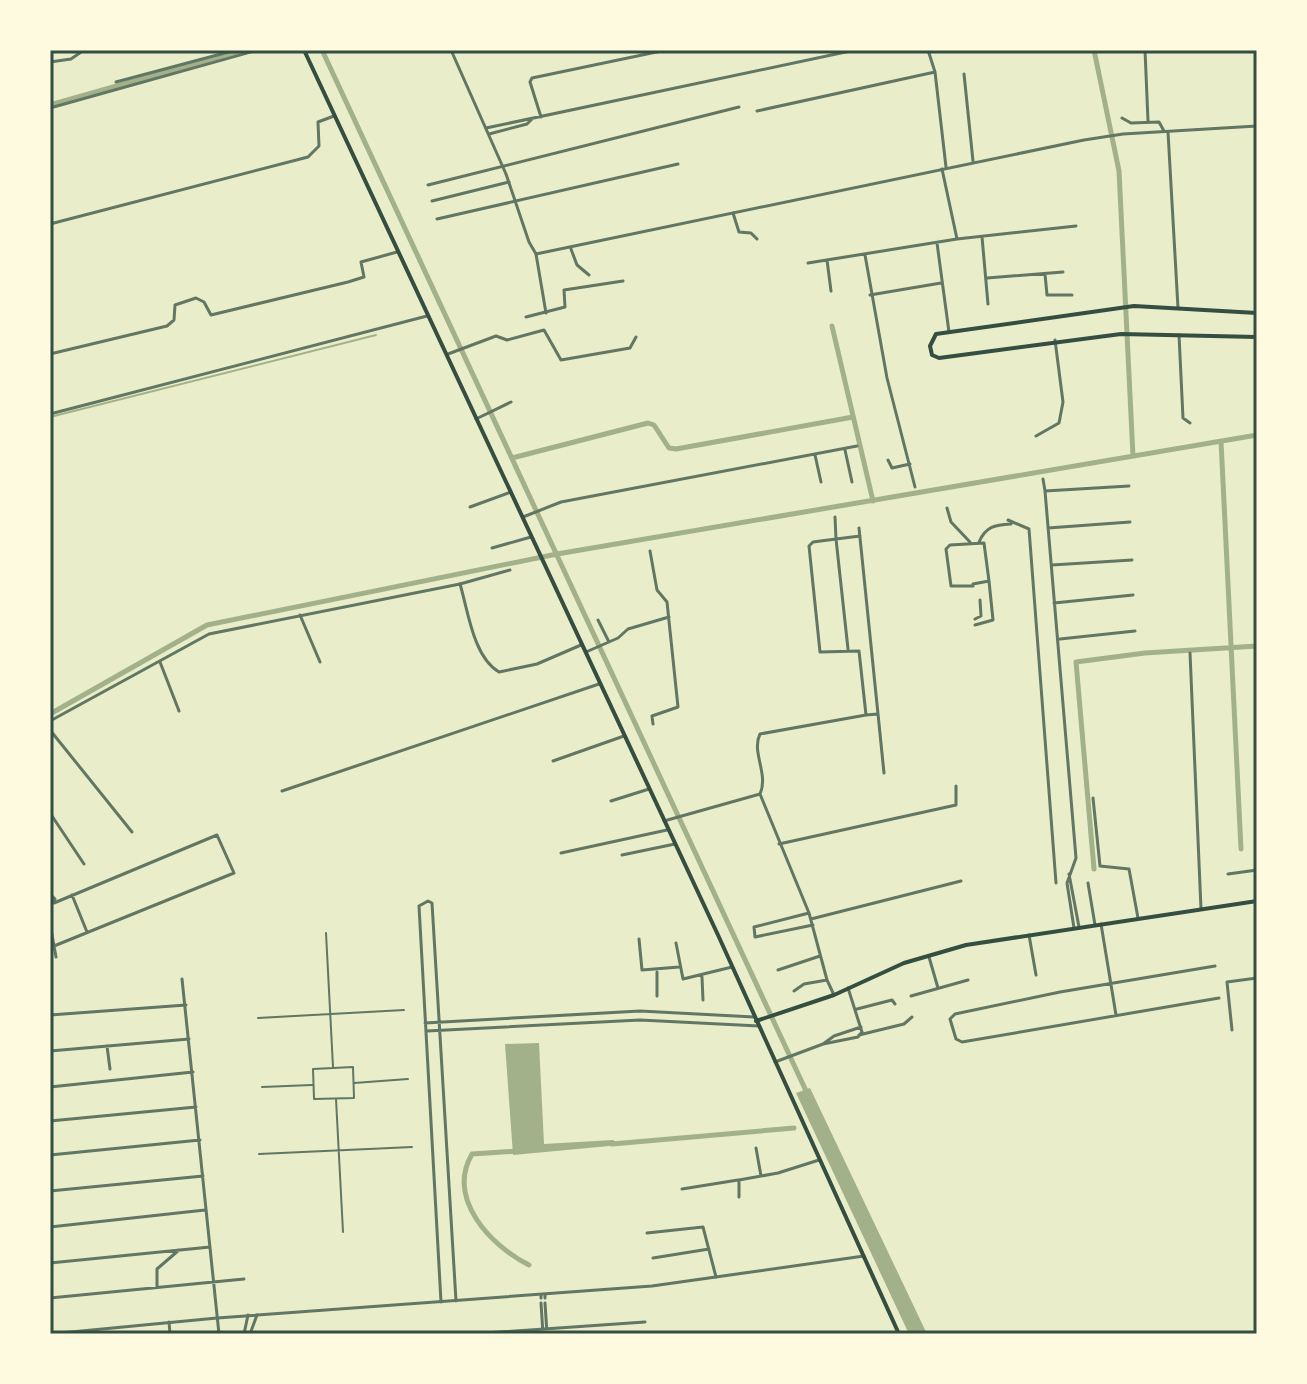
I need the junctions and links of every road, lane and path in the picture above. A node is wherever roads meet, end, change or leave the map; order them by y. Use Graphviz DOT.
graph roads {
  1 [pos="84,50"];
  2 [pos="236,50"];
  3 [pos="258,50"];
  4 [pos="304,50"];
  5 [pos="451,50"];
  6 [pos="666,50"];
  7 [pos="855,50"];
  8 [pos="928,50"];
  9 [pos="1145,50"];
  10 [pos="50,62"];
  11 [pos="935,72"];
  12 [pos="964,74"];
  13 [pos="116,82"];
  14 [pos="739,107"];
  15 [pos="50,108"];
  16 [pos="757,111"];
  17 [pos="334,116"];
  18 [pos="541,117"];
  19 [pos="1122,118"];
  20 [pos="532,119"];
  21 [pos="1148,121"];
  22 [pos="1257,126"];
  23 [pos="486,128"];
  24 [pos="1166,130"];
  25 [pos="489,134"];
  26 [pos="973,161"];
  27 [pos="678,164"];
  28 [pos="502,165"];
  29 [pos="944,168"];
  30 [pos="509,182"];
  31 [pos="428,185"];
  32 [pos="432,201"];
  33 [pos="516,201"];
  34 [pos="733,213"];
  35 [pos="437,219"];
  36 [pos="50,224"];
  37 [pos="1076,226"];
  38 [pos="982,237"];
  39 [pos="757,239"];
  40 [pos="957,239"];
  41 [pos="937,243"];
  42 [pos="571,249"];
  43 [pos="397,252"];
  44 [pos="536,254"];
  45 [pos="865,255"];
  46 [pos="827,260"];
  47 [pos="808,263"];
  48 [pos="1063,272"];
  49 [pos="1045,274"];
  50 [pos="589,275"];
  51 [pos="987,278"];
  52 [pos="623,281"];
  53 [pos="941,283"];
  54 [pos="831,291"];
  55 [pos="870,295"];
  56 [pos="1072,295"];
  57 [pos="988,304"];
  58 [pos="1178,308"];
  59 [pos="546,313"];
  60 [pos="1257,313"];
  61 [pos="427,316"];
  62 [pos="526,317"];
  63 [pos="949,332"];
  64 [pos="1178,334"];
  65 [pos="636,337"];
  66 [pos="1257,337"];
  67 [pos="1055,340"];
  68 [pos="50,354"];
  69 [pos="445,355"];
  70 [pos="511,402"];
  71 [pos="50,414"];
  72 [pos="478,417"];
  73 [pos="1190,423"];
  74 [pos="1036,436"];
  75 [pos="857,446"];
  76 [pos="845,449"];
  77 [pos="815,455"];
  78 [pos="888,460"];
  79 [pos="910,464"];
  80 [pos="1043,479"];
  81 [pos="821,482"];
  82 [pos="852,482"];
  83 [pos="1129,486"];
  84 [pos="915,487"];
  85 [pos="1045,491"];
  86 [pos="511,492"];
  87 [pos="470,507"];
  88 [pos="947,508"];
  89 [pos="523,517"];
  90 [pos="835,517"];
  91 [pos="1008,520"];
  92 [pos="1130,522"];
  93 [pos="1012,524"];
  94 [pos="859,528"];
  95 [pos="1048,528"];
  96 [pos="860,536"];
  97 [pos="531,537"];
  98 [pos="836,539"];
  99 [pos="970,542"];
  100 [pos="979,542"];
  101 [pos="492,548"];
  102 [pos="650,551"];
  103 [pos="1132,560"];
  104 [pos="1051,565"];
  105 [pos="510,570"];
  106 [pos="989,581"];
  107 [pos="460,584"];
  108 [pos="1133,595"];
  109 [pos="980,600"];
  110 [pos="1054,603"];
  111 [pos="300,615"];
  112 [pos="669,617"];
  113 [pos="975,619"];
  114 [pos="598,620"];
  115 [pos="975,625"];
  116 [pos="1135,631"];
  117 [pos="1058,639"];
  118 [pos="608,642"];
  119 [pos="581,645"];
  120 [pos="848,649"];
  121 [pos="584,652"];
  122 [pos="1190,653"];
  123 [pos="159,661"];
  124 [pos="320,662"];
  125 [pos="872,665"];
  126 [pos="860,666"];
  127 [pos="599,684"];
  128 [pos="179,711"];
  129 [pos="878,714"];
  130 [pos="866,715"];
  131 [pos="50,721"];
  132 [pos="653,724"];
  133 [pos="50,730"];
  134 [pos="624,736"];
  135 [pos="553,761"];
  136 [pos="884,773"];
  137 [pos="956,786"];
  138 [pos="649,789"];
  139 [pos="282,791"];
  140 [pos="760,794"];
  141 [pos="1093,798"];
  142 [pos="611,801"];
  143 [pos="50,813"];
  144 [pos="664,821"];
  145 [pos="668,829"];
  146 [pos="132,832"];
  147 [pos="675,844"];
  148 [pos="779,844"];
  149 [pos="561,853"];
  150 [pos="622,855"];
  151 [pos="84,864"];
  152 [pos="1257,870"];
  153 [pos="1228,874"];
  154 [pos="961,881"];
  155 [pos="1056,883"];
  156 [pos="1088,883"];
  157 [pos="50,894"];
  158 [pos="72,895"];
  159 [pos="1257,901"];
  160 [pos="52,904"];
  161 [pos="1201,910"];
  162 [pos="809,913"];
  163 [pos="1138,918"];
  164 [pos="811,919"];
  165 [pos="50,924"];
  166 [pos="813,925"];
  167 [pos="1098,925"];
  168 [pos="1077,928"];
  169 [pos="87,933"];
  170 [pos="326,933"];
  171 [pos="1029,935"];
  172 [pos="639,939"];
  173 [pos="676,943"];
  174 [pos="54,946"];
  175 [pos="928,955"];
  176 [pos="820,956"];
  177 [pos="56,957"];
  178 [pos="1215,966"];
  179 [pos="679,967"];
  180 [pos="732,967"];
  181 [pos="657,970"];
  182 [pos="778,970"];
  183 [pos="1036,975"];
  184 [pos="702,977"];
  185 [pos="1257,978"];
  186 [pos="182,979"];
  187 [pos="827,980"];
  188 [pos="968,980"];
  189 [pos="1110,984"];
  190 [pos="848,988"];
  191 [pos="938,988"];
  192 [pos="794,991"];
  193 [pos="834,995"];
  194 [pos="657,996"];
  195 [pos="911,996"];
  196 [pos="1219,998"];
  197 [pos="703,1000"];
  198 [pos="895,1004"];
  199 [pos="186,1005"];
  200 [pos="857,1009"];
  201 [pos="404,1010"];
  202 [pos="330,1014"];
  203 [pos="50,1015"];
  204 [pos="1116,1015"];
  205 [pos="742,1016"];
  206 [pos="912,1017"];
  207 [pos="258,1018"];
  208 [pos="756,1021"];
  209 [pos="439,1022"];
  210 [pos="425,1023"];
  211 [pos="742,1025"];
  212 [pos="861,1027"];
  213 [pos="440,1030"];
  214 [pos="1232,1030"];
  215 [pos="425,1031"];
  216 [pos="859,1035"];
  217 [pos="189,1039"];
  218 [pos="823,1044"];
  219 [pos="107,1046"];
  220 [pos="50,1051"];
  221 [pos="775,1062"];
  222 [pos="333,1068"];
  223 [pos="110,1069"];
  224 [pos="193,1072"];
  225 [pos="408,1079"];
  226 [pos="353,1083"];
  227 [pos="314,1085"];
  228 [pos="50,1087"];
  229 [pos="262,1087"];
  230 [pos="335,1098"];
  231 [pos="196,1107"];
  232 [pos="50,1121"];
  233 [pos="200,1140"];
  234 [pos="412,1147"];
  235 [pos="756,1148"];
  236 [pos="339,1150"];
  237 [pos="259,1154"];
  238 [pos="50,1155"];
  239 [pos="820,1160"];
  240 [pos="203,1176"];
  241 [pos="761,1176"];
  242 [pos="741,1179"];
  243 [pos="682,1189"];
  244 [pos="50,1191"];
  245 [pos="739,1197"];
  246 [pos="206,1210"];
  247 [pos="50,1227"];
  248 [pos="343,1232"];
  249 [pos="647,1233"];
  250 [pos="210,1247"];
  251 [pos="710,1249"];
  252 [pos="179,1250"];
  253 [pos="864,1256"];
  254 [pos="653,1258"];
  255 [pos="50,1263"];
  256 [pos="716,1277"];
  257 [pos="244,1279"];
  258 [pos="213,1282"];
  259 [pos="157,1287"];
  260 [pos="50,1298"];
  261 [pos="543,1299"];
  262 [pos="456,1301"];
  263 [pos="441,1302"];
  264 [pos="248,1315"];
  265 [pos="257,1315"];
  266 [pos="217,1318"];
  267 [pos="169,1322"];
  268 [pos="645,1322"];
  269 [pos="545,1332"];
  270 [pos="50,1334"];
  271 [pos="170,1334"];
  272 [pos="219,1334"];
  273 [pos="244,1334"];
  274 [pos="250,1334"];
  275 [pos="471,1334"];
  276 [pos="899,1334"];
  1 -- 10 [label="street"];
  2 -- 13 [label="street"];
  3 -- 15 [label="street"];
  4 -- 17 [label="main road"];
  5 -- 23 [label="street"];
  6 -- 18 [label="street"];
  7 -- 18 [label="street"];
  8 -- 11 [label="street"];
  9 -- 21 [label="street"];
  11 -- 16 [label="street"];
  11 -- 29 [label="street"];
  12 -- 26 [label="street"];
  14 -- 28 [label="street"];
  17 -- 36 [label="street"];
  17 -- 43 [label="main road"];
  18 -- 20 [label="street"];
  19 -- 21 [label="street"];
  20 -- 23 [label="street"];
  20 -- 25 [label="street"];
  21 -- 24 [label="street"];
  22 -- 24 [label="street"];
  23 -- 25 [label="street"];
  24 -- 26 [label="street"];
  24 -- 58 [label="street"];
  25 -- 28 [label="street"];
  26 -- 29 [label="street"];
  27 -- 33 [label="street"];
  28 -- 30 [label="street"];
  28 -- 31 [label="street"];
  29 -- 34 [label="street"];
  29 -- 40 [label="street"];
  30 -- 32 [label="street"];
  30 -- 33 [label="street"];
  33 -- 35 [label="street"];
  33 -- 44 [label="street"];
  34 -- 39 [label="street"];
  34 -- 42 [label="street"];
  37 -- 38 [label="street"];
  38 -- 40 [label="street"];
  38 -- 51 [label="street"];
  40 -- 41 [label="street"];
  41 -- 45 [label="street"];
  41 -- 53 [label="street"];
  42 -- 44 [label="street"];
  42 -- 50 [label="street"];
  43 -- 61 [label="main road"];
  43 -- 68 [label="street"];
  44 -- 59 [label="street"];
  45 -- 46 [label="street"];
  45 -- 55 [label="street"];
  46 -- 47 [label="street"];
  46 -- 54 [label="street"];
  48 -- 49 [label="street"];
  49 -- 51 [label="street"];
  49 -- 56 [label="street"];
  51 -- 57 [label="street"];
  52 -- 59 [label="street"];
  53 -- 55 [label="street"];
  53 -- 63 [label="street"];
  55 -- 79 [label="street"];
  58 -- 60 [label="main road"];
  58 -- 63 [label="main road"];
  59 -- 62 [label="street"];
  61 -- 69 [label="main road"];
  61 -- 71 [label="street"];
  63 -- 67 [label="main road"];
  64 -- 66 [label="main road"];
  64 -- 67 [label="main road"];
  64 -- 73 [label="street"];
  65 -- 69 [label="street"];
  67 -- 74 [label="street"];
  69 -- 72 [label="main road"];
  70 -- 72 [label="street"];
  72 -- 86 [label="main road"];
  75 -- 76 [label="street"];
  76 -- 77 [label="street"];
  76 -- 82 [label="street"];
  77 -- 81 [label="street"];
  77 -- 89 [label="street"];
  78 -- 79 [label="street"];
  79 -- 84 [label="street"];
  80 -- 85 [label="street"];
  83 -- 85 [label="street"];
  85 -- 95 [label="street"];
  86 -- 87 [label="street"];
  86 -- 89 [label="main road"];
  88 -- 99 [label="street"];
  89 -- 97 [label="main road"];
  90 -- 98 [label="street"];
  91 -- 93 [label="street"];
  92 -- 95 [label="street"];
  93 -- 100 [label="street"];
  93 -- 155 [label="street"];
  94 -- 96 [label="street"];
  95 -- 104 [label="street"];
  96 -- 98 [label="street"];
  96 -- 125 [label="street"];
  97 -- 101 [label="street"];
  97 -- 119 [label="main road"];
  98 -- 120 [label="street"];
  98 -- 120 [label="street"];
  99 -- 100 [label="street"];
  99 -- 106 [label="street"];
  100 -- 106 [label="street"];
  102 -- 112 [label="street"];
  103 -- 104 [label="street"];
  104 -- 110 [label="street"];
  105 -- 107 [label="street"];
  106 -- 115 [label="street"];
  107 -- 111 [label="street"];
  107 -- 119 [label="street"];
  108 -- 110 [label="street"];
  109 -- 113 [label="street"];
  110 -- 117 [label="street"];
  111 -- 123 [label="street"];
  111 -- 124 [label="street"];
  112 -- 118 [label="street"];
  112 -- 132 [label="street"];
  114 -- 118 [label="street"];
  116 -- 117 [label="street"];
  117 -- 168 [label="street"];
  118 -- 121 [label="street"];
  119 -- 121 [label="main road"];
  120 -- 126 [label="street"];
  121 -- 127 [label="main road"];
  122 -- 161 [label="street"];
  123 -- 128 [label="street"];
  123 -- 131 [label="street"];
  125 -- 126 [label="street"];
  125 -- 129 [label="street"];
  126 -- 130 [label="street"];
  127 -- 134 [label="main road"];
  127 -- 139 [label="street"];
  129 -- 130 [label="street"];
  129 -- 136 [label="street"];
  130 -- 140 [label="street"];
  133 -- 146 [label="street"];
  134 -- 135 [label="street"];
  134 -- 138 [label="main road"];
  137 -- 148 [label="street"];
  138 -- 142 [label="street"];
  138 -- 144 [label="main road"];
  140 -- 144 [label="street"];
  140 -- 148 [label="street"];
  141 -- 163 [label="street"];
  143 -- 151 [label="street"];
  144 -- 145 [label="main road"];
  145 -- 147 [label="main road"];
  145 -- 149 [label="street"];
  147 -- 150 [label="street"];
  147 -- 180 [label="main road"];
  148 -- 162 [label="street"];
  152 -- 153 [label="street"];
  154 -- 164 [label="street"];
  156 -- 167 [label="street"];
  157 -- 160 [label="street"];
  158 -- 160 [label="street"];
  158 -- 169 [label="street"];
  158 -- 169 [label="street"];
  159 -- 161 [label="main road"];
  161 -- 163 [label="main road"];
  162 -- 164 [label="street"];
  162 -- 166 [label="street"];
  163 -- 167 [label="main road"];
  164 -- 166 [label="street"];
  165 -- 174 [label="street"];
  166 -- 176 [label="street"];
  167 -- 168 [label="main road"];
  167 -- 189 [label="street"];
  168 -- 171 [label="main road"];
  169 -- 174 [label="street"];
  170 -- 202 [label="street"];
  171 -- 175 [label="main road"];
  171 -- 183 [label="street"];
  172 -- 181 [label="street"];
  173 -- 179 [label="street"];
  174 -- 177 [label="street"];
  175 -- 190 [label="main road"];
  175 -- 191 [label="street"];
  176 -- 182 [label="street"];
  176 -- 187 [label="street"];
  178 -- 189 [label="street"];
  179 -- 181 [label="street"];
  179 -- 184 [label="street"];
  180 -- 184 [label="street"];
  180 -- 208 [label="main road"];
  181 -- 194 [label="street"];
  184 -- 197 [label="street"];
  185 -- 214 [label="street"];
  186 -- 199 [label="street"];
  187 -- 192 [label="street"];
  187 -- 193 [label="street"];
  188 -- 191 [label="street"];
  189 -- 204 [label="street"];
  189 -- 204 [label="street"];
  190 -- 193 [label="main road"];
  190 -- 200 [label="street"];
  191 -- 195 [label="street"];
  193 -- 208 [label="main road"];
  196 -- 204 [label="street"];
  198 -- 200 [label="street"];
  199 -- 203 [label="street"];
  199 -- 217 [label="street"];
  200 -- 212 [label="street"];
  201 -- 202 [label="street"];
  202 -- 207 [label="street"];
  202 -- 222 [label="street"];
  205 -- 208 [label="street"];
  205 -- 209 [label="street"];
  205 -- 211 [label="street"];
  206 -- 216 [label="street"];
  208 -- 211 [label="street"];
  208 -- 221 [label="main road"];
  209 -- 210 [label="street"];
  209 -- 210 [label="street"];
  209 -- 213 [label="street"];
  210 -- 215 [label="street"];
  211 -- 213 [label="street"];
  212 -- 216 [label="street"];
  212 -- 218 [label="street"];
  213 -- 215 [label="street"];
  213 -- 262 [label="street"];
  215 -- 263 [label="street"];
  216 -- 218 [label="street"];
  217 -- 219 [label="street"];
  217 -- 224 [label="street"];
  218 -- 221 [label="street"];
  219 -- 220 [label="street"];
  219 -- 223 [label="street"];
  221 -- 239 [label="main road"];
  222 -- 226 [label="street"];
  222 -- 227 [label="street"];
  224 -- 228 [label="street"];
  224 -- 231 [label="street"];
  225 -- 226 [label="street"];
  226 -- 230 [label="street"];
  227 -- 229 [label="street"];
  227 -- 230 [label="street"];
  230 -- 236 [label="street"];
  231 -- 232 [label="street"];
  231 -- 233 [label="street"];
  233 -- 238 [label="street"];
  233 -- 240 [label="street"];
  234 -- 236 [label="street"];
  235 -- 241 [label="street"];
  236 -- 237 [label="street"];
  236 -- 248 [label="street"];
  239 -- 241 [label="street"];
  239 -- 253 [label="main road"];
  240 -- 244 [label="street"];
  240 -- 246 [label="street"];
  241 -- 242 [label="street"];
  242 -- 243 [label="street"];
  242 -- 245 [label="street"];
  246 -- 247 [label="street"];
  246 -- 250 [label="street"];
  249 -- 251 [label="street"];
  250 -- 252 [label="street"];
  250 -- 258 [label="street"];
  251 -- 254 [label="street"];
  251 -- 256 [label="street"];
  252 -- 255 [label="street"];
  252 -- 259 [label="street"];
  253 -- 256 [label="street"];
  253 -- 276 [label="main road"];
  256 -- 261 [label="street"];
  257 -- 258 [label="street"];
  258 -- 259 [label="street"];
  258 -- 266 [label="street"];
  259 -- 260 [label="street"];
  261 -- 262 [label="street"];
  261 -- 269 [label="street"];
  262 -- 263 [label="street"];
  263 -- 265 [label="street"];
  264 -- 265 [label="street"];
  264 -- 266 [label="street"];
  264 -- 273 [label="street"];
  265 -- 274 [label="street"];
  266 -- 267 [label="street"];
  266 -- 272 [label="street"];
  267 -- 270 [label="street"];
  267 -- 271 [label="street"];
  268 -- 269 [label="street"];
  269 -- 275 [label="street"];
}
